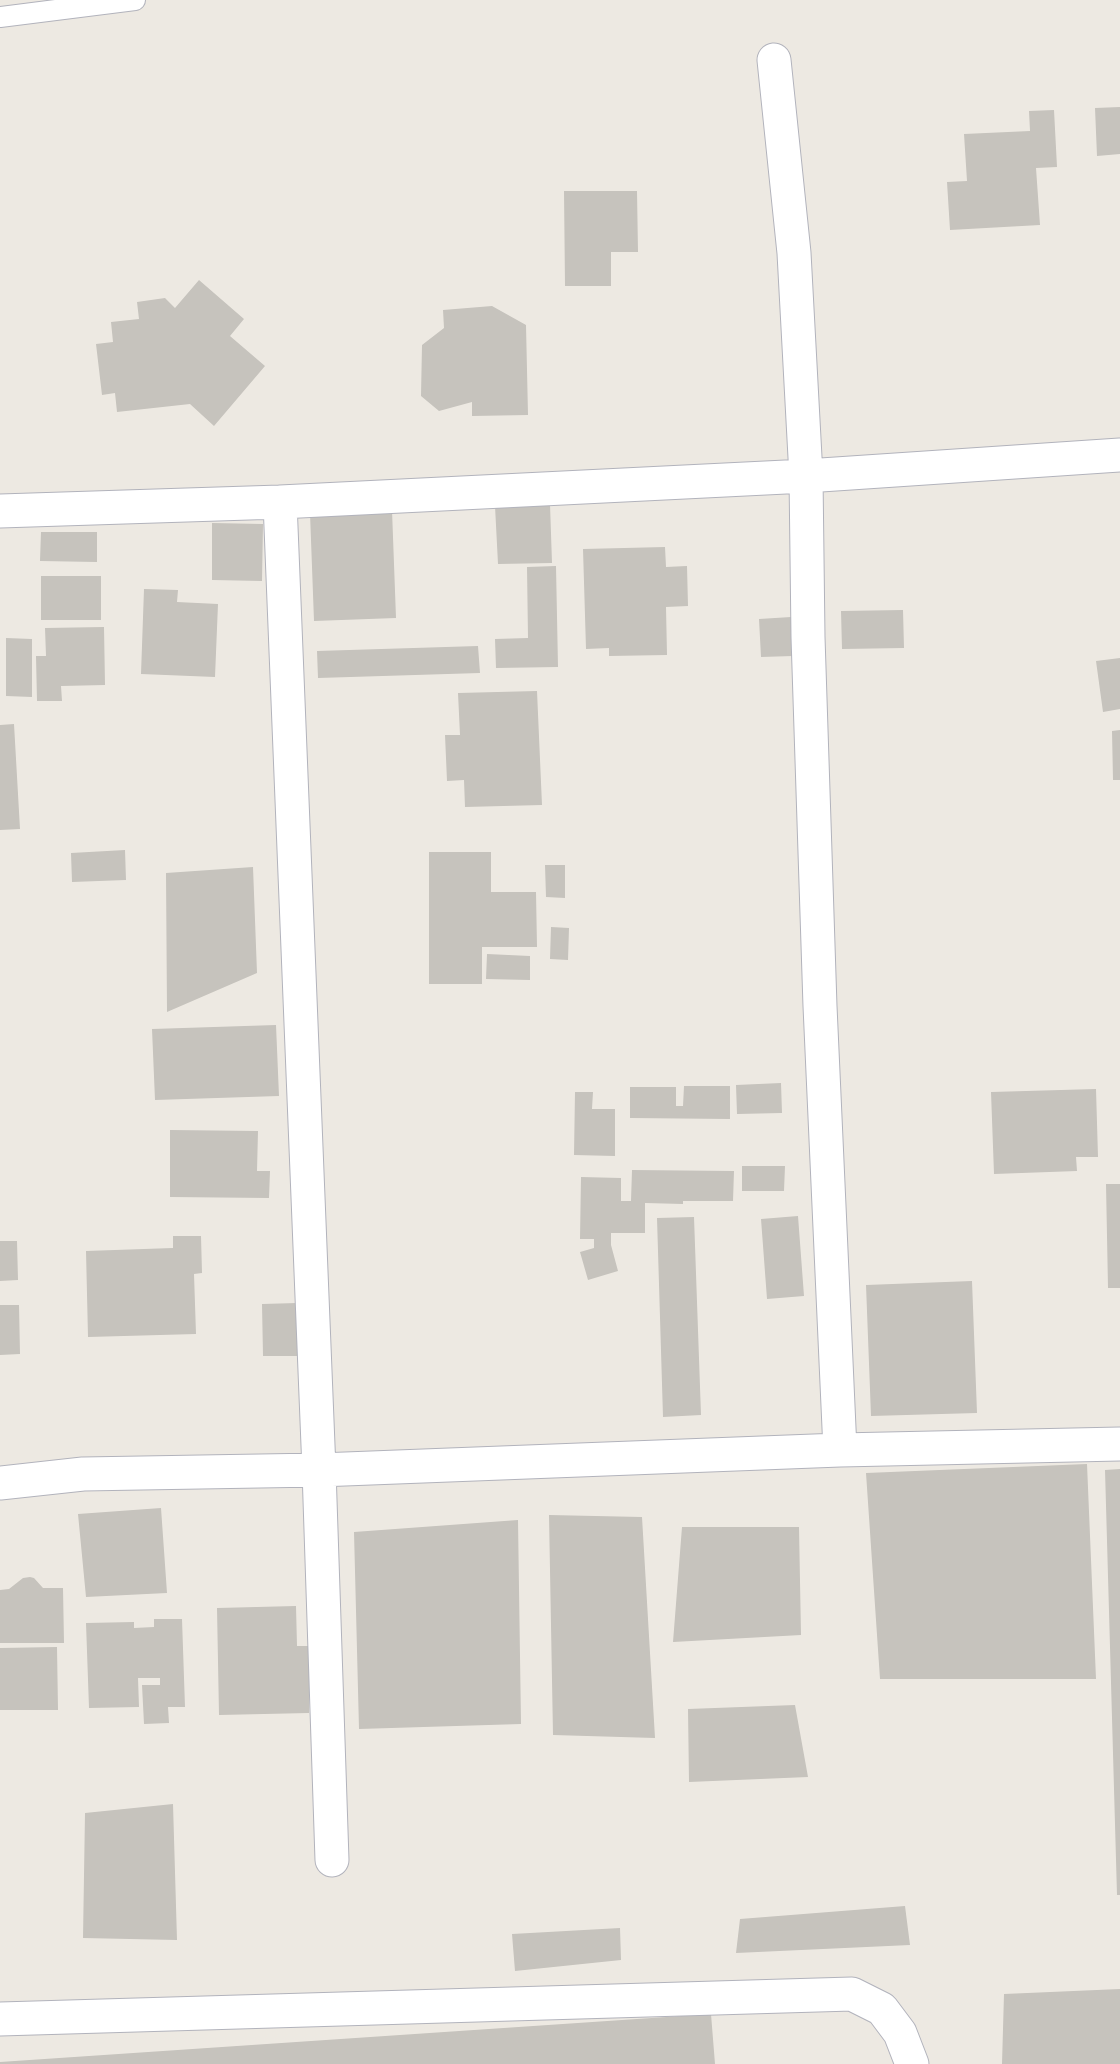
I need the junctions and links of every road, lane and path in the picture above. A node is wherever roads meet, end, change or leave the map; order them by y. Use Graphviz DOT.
graph roads {
  1 [pos="135,0"];
  2 [pos="0,17"];
  3 [pos="774,60"];
  4 [pos="1120,455"];
  5 [pos="806,476"];
  6 [pos="280,502"];
  7 [pos="0,511"];
  8 [pos="1120,1444"];
  9 [pos="840,1450"];
  10 [pos="319,1470"];
  11 [pos="0,1483"];
  12 [pos="332,1860"];
  13 [pos="0,2019"];
  14 [pos="912,2064"];
  1 -- 2 [label="lane"];
  3 -- 5 [label="street"];
  4 -- 5 [label="street"];
  5 -- 6 [label="street"];
  5 -- 9 [label="street"];
  6 -- 7 [label="street"];
  6 -- 10 [label="street"];
  8 -- 9 [label="street"];
  9 -- 10 [label="street"];
  10 -- 11 [label="street"];
  10 -- 12 [label="street"];
  13 -- 14 [label="street"];
}
